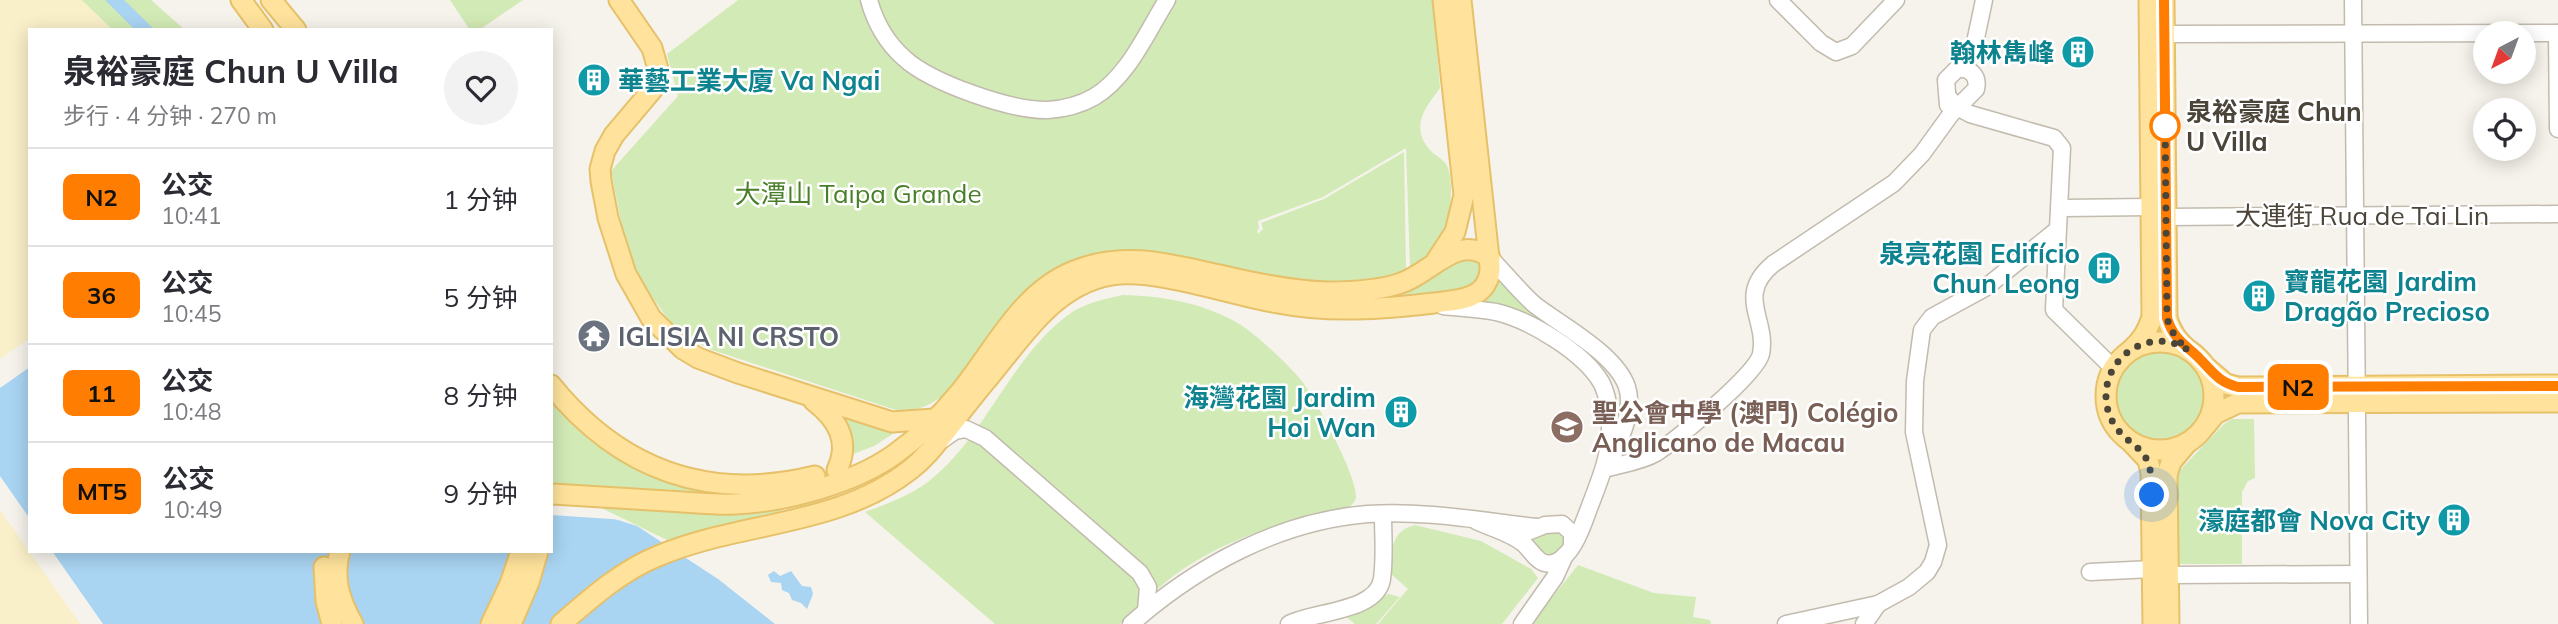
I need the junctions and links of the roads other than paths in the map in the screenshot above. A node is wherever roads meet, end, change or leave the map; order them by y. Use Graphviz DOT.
graph roads {
  1 [pos="241,0"];
  2 [pos="619,0"];
  3 [pos="869,0"];
  4 [pos="1167,0"];
  5 [pos="1443,0"];
  6 [pos="1461,0"];
  7 [pos="1778,0"];
  8 [pos="1896,0"];
  9 [pos="1984,0"];
  10 [pos="2148,0"];
  11 [pos="2164,0"];
  12 [pos="2353,0"];
  13 [pos="274,3"];
  14 [pos="262,28"];
  15 [pos="294,28"];
  16 [pos="2354,33"];
  17 [pos="2558,33"];
  18 [pos="2164,34"];
  19 [pos="1965,71"];
  20 [pos="1958,105"];
  21 [pos="2558,128"];
  22 [pos="2063,208"];
  23 [pos="2158,212"];
  24 [pos="2558,214"];
  25 [pos="2355,216"];
  26 [pos="2057,230"];
  27 [pos="1490,258"];
  28 [pos="1428,269"];
  29 [pos="1423,304"];
  30 [pos="2062,318"];
  31 [pos="1573,343"];
  32 [pos="2131,350"];
  33 [pos="2188,350"];
  34 [pos="2206,367"];
  35 [pos="2113,368"];
  36 [pos="2558,386"];
  37 [pos="553,387"];
  38 [pos="1605,391"];
  39 [pos="2357,395"];
  40 [pos="808,396"];
  41 [pos="2558,401"];
  42 [pos="943,421"];
  43 [pos="2207,424"];
  44 [pos="1620,439"];
  45 [pos="941,440"];
  46 [pos="2130,441"];
  47 [pos="2187,443"];
  48 [pos="1651,455"];
  49 [pos="1604,469"];
  50 [pos="837,470"];
  51 [pos="1598,486"];
  52 [pos="553,494"];
  53 [pos="781,503"];
  54 [pos="553,505"];
  55 [pos="1383,514"];
  56 [pos="1476,521"];
  57 [pos="1558,524"];
  58 [pos="1537,527"];
  59 [pos="1525,545"];
  60 [pos="1569,550"];
  61 [pos="328,553"];
  62 [pos="340,553"];
  63 [pos="520,553"];
  64 [pos="537,553"];
  65 [pos="1537,559"];
  66 [pos="2090,572"];
  67 [pos="2160,572"];
  68 [pos="1140,573"];
  69 [pos="2358,574"];
  70 [pos="1184,585"];
  71 [pos="1548,585"];
  72 [pos="1878,604"];
  73 [pos="1146,611"];
  74 [pos="496,622"];
  75 [pos="1789,623"];
  76 [pos="332,624"];
  77 [pos="353,624"];
  78 [pos="561,624"];
  79 [pos="1130,624"];
  80 [pos="1289,624"];
  81 [pos="1522,624"];
  82 [pos="1864,624"];
  83 [pos="2153,624"];
  84 [pos="2169,624"];
  85 [pos="2359,624"];
  1 -- 14 [label="main road"];
  2 -- 40 [label="main road"];
  3 -- 4 [label="street"];
  5 -- 28 [label="main road"];
  6 -- 27 [label="main road"];
  7 -- 8 [label="street"];
  9 -- 19 [label="street"];
  10 -- 23 [label="main road"];
  11 -- 18 [label="main road"];
  12 -- 16 [label="street"];
  13 -- 15 [label="main road"];
  16 -- 17 [label="street"];
  16 -- 18 [label="street"];
  16 -- 25 [label="street"];
  17 -- 21 [label="street"];
  18 -- 23 [label="main road"];
  19 -- 20 [label="street"];
  19 -- 20 [label="street"];
  20 -- 22 [label="street"];
  20 -- 26 [label="street"];
  20 -- 48 [label="street"];
  22 -- 23 [label="street, 大連街 Rua de Tai Lin"];
  22 -- 30 [label="street"];
  23 -- 25 [label="street, 大連街 Rua de Tai Lin"];
  23 -- 32 [label="main road"];
  23 -- 33 [label="main road"];
  24 -- 25 [label="street, 大連街 Rua de Tai Lin"];
  25 -- 39 [label="street"];
  26 -- 30 [label="street"];
  26 -- 72 [label="street"];
  27 -- 28 [label="main road"];
  27 -- 29 [label="main road"];
  27 -- 31 [label="street"];
  28 -- 42 [label="main road"];
  29 -- 31 [label="street"];
  29 -- 42 [label="main road"];
  30 -- 35 [label="street"];
  31 -- 38 [label="street"];
  31 -- 44 [label="street"];
  32 -- 33 [label="main road"];
  32 -- 35 [label="main road"];
  33 -- 34 [label="main road"];
  34 -- 39 [label="main road"];
  34 -- 43 [label="main road"];
  35 -- 46 [label="main road"];
  36 -- 39 [label="main road"];
  37 -- 50 [label="main road"];
  38 -- 44 [label="street"];
  38 -- 49 [label="street"];
  39 -- 41 [label="main road"];
  39 -- 43 [label="main road"];
  39 -- 69 [label="street"];
  40 -- 42 [label="main road"];
  40 -- 50 [label="main road"];
  42 -- 45 [label="main road"];
  42 -- 50 [label="main road"];
  42 -- 53 [label="main road"];
  43 -- 47 [label="main road"];
  44 -- 48 [label="street"];
  44 -- 49 [label="street"];
  45 -- 68 [label="street"];
  45 -- 78 [label="main road"];
  46 -- 47 [label="main road"];
  46 -- 67 [label="main road"];
  47 -- 67 [label="main road"];
  48 -- 49 [label="street"];
  49 -- 51 [label="street"];
  51 -- 57 [label="street"];
  51 -- 60 [label="street"];
  52 -- 53 [label="main road"];
  53 -- 54 [label="main road"];
  55 -- 56 [label="street"];
  55 -- 70 [label="street"];
  55 -- 80 [label="street"];
  56 -- 58 [label="street"];
  56 -- 59 [label="street"];
  57 -- 58 [label="street"];
  57 -- 60 [label="street"];
  58 -- 59 [label="street"];
  59 -- 65 [label="street"];
  60 -- 65 [label="street"];
  60 -- 71 [label="street"];
  61 -- 76 [label="main road"];
  62 -- 77 [label="main road"];
  63 -- 74 [label="main road"];
  64 -- 74 [label="main road"];
  65 -- 71 [label="street"];
  66 -- 67 [label="street"];
  67 -- 69 [label="street"];
  67 -- 83 [label="main road"];
  67 -- 84 [label="main road"];
  68 -- 70 [label="street"];
  68 -- 73 [label="street"];
  69 -- 85 [label="street"];
  70 -- 73 [label="street"];
  71 -- 81 [label="street"];
  72 -- 75 [label="street"];
  72 -- 82 [label="street"];
  73 -- 79 [label="street"];
}
